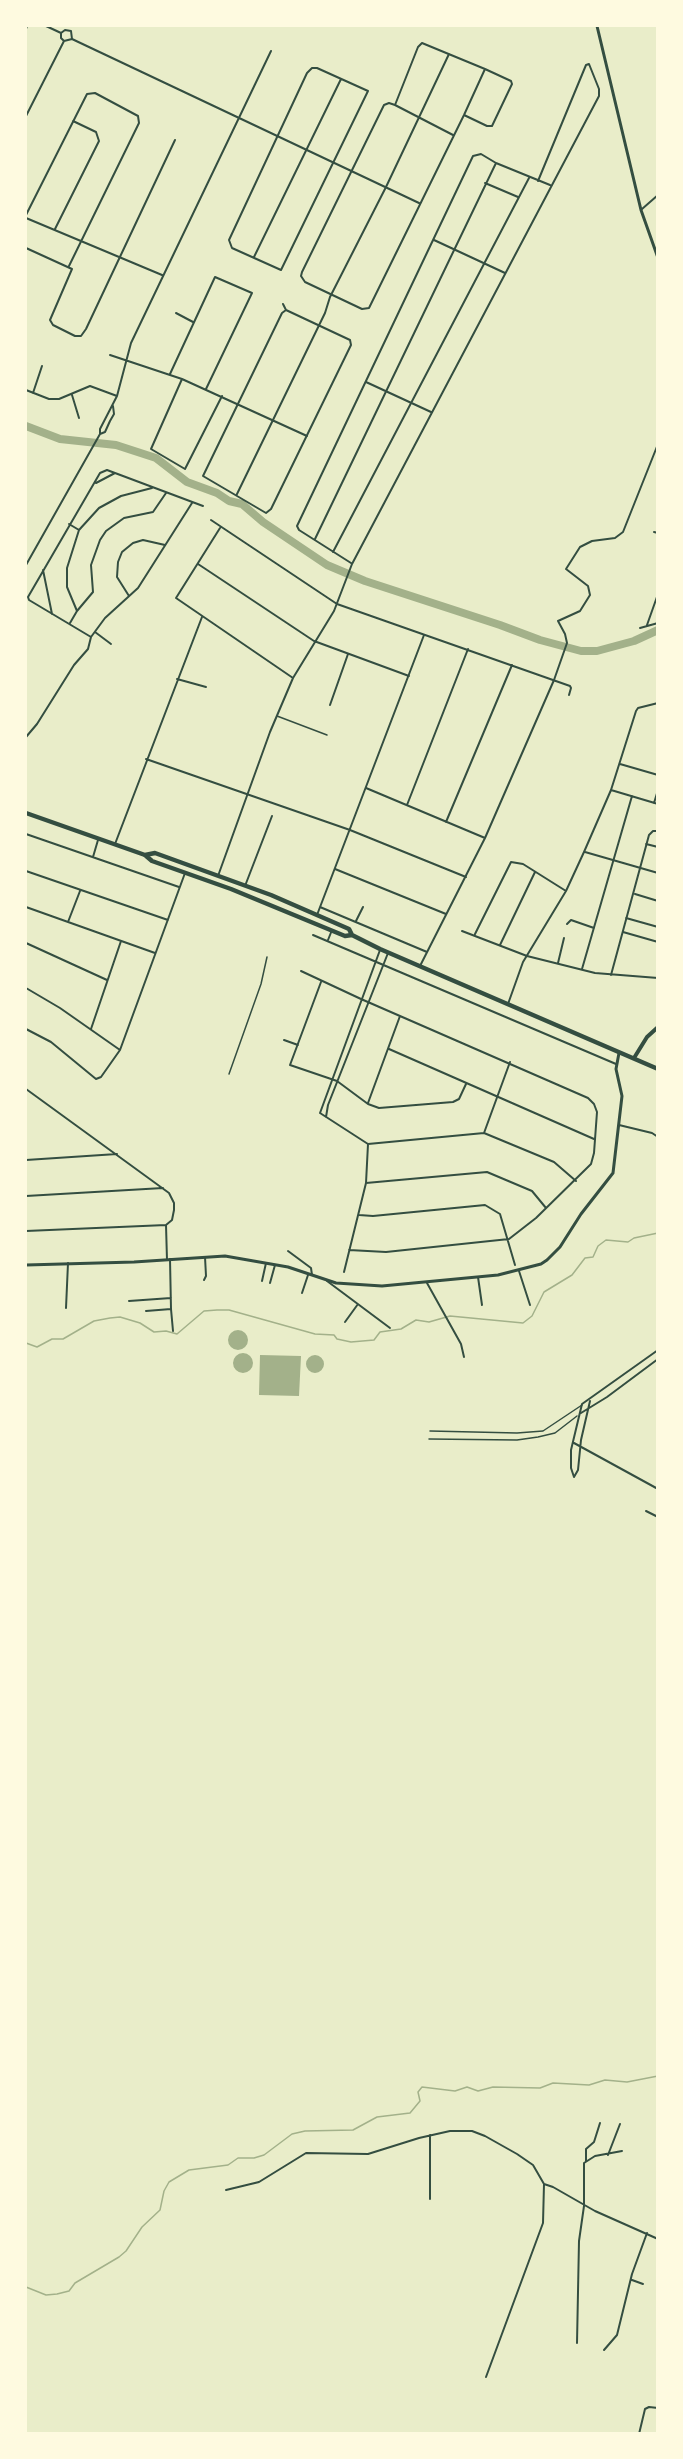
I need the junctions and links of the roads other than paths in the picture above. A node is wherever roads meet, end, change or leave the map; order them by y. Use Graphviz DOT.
graph roads {
  1 [pos="46,26"];
  2 [pos="597,26"];
  3 [pos="61,33"];
  4 [pos="72,39"];
  5 [pos="64,42"];
  6 [pos="271,51"];
  7 [pos="449,54"];
  8 [pos="484,69"];
  9 [pos="341,79"];
  10 [pos="395,105"];
  11 [pos="26,116"];
  12 [pos="464,116"];
  13 [pos="240,117"];
  14 [pos="418,118"];
  15 [pos="73,121"];
  16 [pos="453,135"];
  17 [pos="279,137"];
  18 [pos="175,140"];
  19 [pos="306,150"];
  20 [pos="333,163"];
  21 [pos="496,163"];
  22 [pos="351,171"];
  23 [pos="529,177"];
  24 [pos="538,181"];
  25 [pos="486,183"];
  26 [pos="550,185"];
  27 [pos="386,187"];
  28 [pos="657,195"];
  29 [pos="518,197"];
  30 [pos="420,204"];
  31 [pos="641,210"];
  32 [pos="26,216"];
  33 [pos="55,229"];
  34 [pos="434,240"];
  35 [pos="81,241"];
  36 [pos="26,248"];
  37 [pos="454,249"];
  38 [pos="120,257"];
  39 [pos="254,258"];
  40 [pos="657,258"];
  41 [pos="484,264"];
  42 [pos="69,266"];
  43 [pos="504,273"];
  44 [pos="162,275"];
  45 [pos="332,295"];
  46 [pos="283,304"];
  47 [pos="286,310"];
  48 [pos="176,314"];
  49 [pos="193,322"];
  50 [pos="319,324"];
  51 [pos="110,355"];
  52 [pos="126,358"];
  53 [pos="42,366"];
  54 [pos="170,374"];
  55 [pos="182,379"];
  56 [pos="366,382"];
  57 [pos="206,389"];
  58 [pos="26,390"];
  59 [pos="386,391"];
  60 [pos="33,393"];
  61 [pos="72,395"];
  62 [pos="117,396"];
  63 [pos="222,396"];
  64 [pos="411,403"];
  65 [pos="239,404"];
  66 [pos="113,406"];
  67 [pos="431,412"];
  68 [pos="79,417"];
  69 [pos="273,420"];
  70 [pos="100,434"];
  71 [pos="307,436"];
  72 [pos="657,444"];
  73 [pos="115,473"];
  74 [pos="94,483"];
  75 [pos="152,488"];
  76 [pos="166,493"];
  77 [pos="237,494"];
  78 [pos="192,503"];
  79 [pos="203,506"];
  80 [pos="211,520"];
  81 [pos="69,524"];
  82 [pos="220,528"];
  83 [pos="79,530"];
  84 [pos="314,540"];
  85 [pos="165,545"];
  86 [pos="333,552"];
  87 [pos="198,564"];
  88 [pos="352,564"];
  89 [pos="26,565"];
  90 [pos="43,570"];
  91 [pos="657,594"];
  92 [pos="129,596"];
  93 [pos="337,604"];
  94 [pos="77,610"];
  95 [pos="52,614"];
  96 [pos="202,616"];
  97 [pos="70,623"];
  98 [pos="657,623"];
  99 [pos="647,626"];
  100 [pos="640,628"];
  101 [pos="95,632"];
  102 [pos="424,635"];
  103 [pos="91,637"];
  104 [pos="314,641"];
  105 [pos="111,644"];
  106 [pos="468,649"];
  107 [pos="348,653"];
  108 [pos="512,665"];
  109 [pos="409,676"];
  110 [pos="293,678"];
  111 [pos="177,679"];
  112 [pos="554,680"];
  113 [pos="206,687"];
  114 [pos="568,695"];
  115 [pos="657,704"];
  116 [pos="330,705"];
  117 [pos="277,716"];
  118 [pos="327,735"];
  119 [pos="26,736"];
  120 [pos="146,759"];
  121 [pos="619,764"];
  122 [pos="657,774"];
  123 [pos="366,788"];
  124 [pos="611,790"];
  125 [pos="657,790"];
  126 [pos="247,795"];
  127 [pos="632,796"];
  128 [pos="656,803"];
  129 [pos="407,805"];
  130 [pos="26,813"];
  131 [pos="272,816"];
  132 [pos="446,822"];
  133 [pos="350,830"];
  134 [pos="657,831"];
  135 [pos="26,834"];
  136 [pos="485,838"];
  137 [pos="99,839"];
  138 [pos="115,844"];
  139 [pos="646,844"];
  140 [pos="657,847"];
  141 [pos="584,852"];
  142 [pos="145,855"];
  143 [pos="93,857"];
  144 [pos="614,861"];
  145 [pos="640,868"];
  146 [pos="335,870"];
  147 [pos="26,871"];
  148 [pos="535,872"];
  149 [pos="185,873"];
  150 [pos="657,873"];
  151 [pos="218,876"];
  152 [pos="466,877"];
  153 [pos="245,886"];
  154 [pos="179,887"];
  155 [pos="80,891"];
  156 [pos="566,891"];
  157 [pos="634,894"];
  158 [pos="657,901"];
  159 [pos="26,907"];
  160 [pos="320,907"];
  161 [pos="363,907"];
  162 [pos="446,914"];
  163 [pos="317,915"];
  164 [pos="626,918"];
  165 [pos="168,920"];
  166 [pos="68,922"];
  167 [pos="356,922"];
  168 [pos="567,924"];
  169 [pos="657,927"];
  170 [pos="594,928"];
  171 [pos="332,930"];
  172 [pos="462,931"];
  173 [pos="622,932"];
  174 [pos="313,935"];
  175 [pos="352,935"];
  176 [pos="474,935"];
  177 [pos="564,938"];
  178 [pos="328,940"];
  179 [pos="121,941"];
  180 [pos="657,942"];
  181 [pos="26,943"];
  182 [pos="500,945"];
  183 [pos="380,949"];
  184 [pos="388,952"];
  185 [pos="427,952"];
  186 [pos="155,953"];
  187 [pos="527,956"];
  188 [pos="267,957"];
  189 [pos="376,960"];
  190 [pos="558,963"];
  191 [pos="383,964"];
  192 [pos="420,966"];
  193 [pos="582,970"];
  194 [pos="301,971"];
  195 [pos="611,975"];
  196 [pos="657,978"];
  197 [pos="107,980"];
  198 [pos="321,982"];
  199 [pos="26,988"];
  200 [pos="361,999"];
  201 [pos="368,1002"];
  202 [pos="508,1004"];
  203 [pos="400,1016"];
  204 [pos="657,1027"];
  205 [pos="26,1029"];
  206 [pos="91,1030"];
  207 [pos="284,1040"];
  208 [pos="298,1045"];
  209 [pos="388,1049"];
  210 [pos="120,1050"];
  211 [pos="620,1052"];
  212 [pos="634,1058"];
  213 [pos="510,1062"];
  214 [pos="616,1064"];
  215 [pos="657,1069"];
  216 [pos="229,1074"];
  217 [pos="332,1079"];
  218 [pos="338,1081"];
  219 [pos="466,1084"];
  220 [pos="26,1089"];
  221 [pos="496,1097"];
  222 [pos="368,1104"];
  223 [pos="326,1117"];
  224 [pos="619,1125"];
  225 [pos="484,1133"];
  226 [pos="657,1137"];
  227 [pos="594,1139"];
  228 [pos="368,1144"];
  229 [pos="117,1154"];
  230 [pos="26,1160"];
  231 [pos="576,1181"];
  232 [pos="366,1183"];
  233 [pos="164,1188"];
  234 [pos="26,1196"];
  235 [pos="546,1208"];
  236 [pos="359,1215"];
  237 [pos="166,1226"];
  238 [pos="26,1231"];
  239 [pos="509,1239"];
  240 [pos="349,1250"];
  241 [pos="288,1251"];
  242 [pos="205,1257"];
  243 [pos="169,1259"];
  244 [pos="68,1263"];
  245 [pos="266,1263"];
  246 [pos="26,1265"];
  247 [pos="275,1265"];
  248 [pos="515,1265"];
  249 [pos="519,1271"];
  250 [pos="344,1272"];
  251 [pos="310,1276"];
  252 [pos="478,1277"];
  253 [pos="204,1280"];
  254 [pos="326,1280"];
  255 [pos="262,1281"];
  256 [pos="427,1283"];
  257 [pos="270,1284"];
  258 [pos="302,1293"];
  259 [pos="171,1298"];
  260 [pos="129,1301"];
  261 [pos="358,1304"];
  262 [pos="482,1305"];
  263 [pos="530,1305"];
  264 [pos="66,1308"];
  265 [pos="171,1309"];
  266 [pos="147,1311"];
  267 [pos="345,1322"];
  268 [pos="390,1328"];
  269 [pos="173,1331"];
  270 [pos="657,1350"];
  271 [pos="464,1357"];
  272 [pos="657,1359"];
  273 [pos="590,1399"];
  274 [pos="582,1404"];
  275 [pos="589,1408"];
  276 [pos="581,1413"];
  277 [pos="430,1431"];
  278 [pos="429,1439"];
  279 [pos="574,1443"];
  280 [pos="580,1447"];
  281 [pos="657,1489"];
  282 [pos="646,1511"];
  283 [pos="657,1517"];
  284 [pos="600,2123"];
  285 [pos="620,2124"];
  286 [pos="430,2134"];
  287 [pos="622,2151"];
  288 [pos="608,2155"];
  289 [pos="586,2161"];
  290 [pos="544,2184"];
  291 [pos="226,2190"];
  292 [pos="430,2199"];
  293 [pos="584,2206"];
  294 [pos="647,2233"];
  295 [pos="657,2239"];
  296 [pos="631,2279"];
  297 [pos="643,2284"];
  298 [pos="577,2343"];
  299 [pos="604,2350"];
  300 [pos="486,2377"];
  301 [pos="657,2408"];
  302 [pos="639,2433"];
  1 -- 3 [label="street"];
  2 -- 31 [label="street"];
  3 -- 4 [label="street"];
  3 -- 5 [label="street"];
  4 -- 5 [label="street"];
  4 -- 13 [label="street"];
  5 -- 11 [label="street"];
  6 -- 13 [label="street"];
  7 -- 8 [label="street"];
  7 -- 10 [label="street"];
  7 -- 14 [label="street"];
  8 -- 12 [label="street"];
  8 -- 12 [label="street"];
  9 -- 17 [label="street"];
  9 -- 19 [label="street"];
  9 -- 20 [label="street"];
  10 -- 14 [label="street"];
  10 -- 22 [label="street"];
  12 -- 16 [label="street"];
  13 -- 17 [label="street"];
  13 -- 44 [label="street"];
  14 -- 16 [label="street"];
  14 -- 27 [label="street"];
  15 -- 32 [label="street"];
  15 -- 33 [label="street"];
  15 -- 35 [label="street"];
  16 -- 30 [label="street"];
  17 -- 19 [label="street"];
  17 -- 39 [label="street"];
  18 -- 38 [label="street"];
  19 -- 20 [label="street"];
  19 -- 39 [label="street"];
  20 -- 22 [label="street"];
  20 -- 39 [label="street"];
  21 -- 23 [label="street"];
  21 -- 25 [label="street"];
  21 -- 34 [label="street"];
  22 -- 27 [label="street"];
  22 -- 45 [label="street"];
  23 -- 24 [label="street"];
  23 -- 29 [label="street"];
  24 -- 26 [label="street"];
  24 -- 26 [label="street"];
  25 -- 29 [label="street"];
  25 -- 37 [label="street"];
  26 -- 43 [label="street"];
  27 -- 30 [label="street"];
  27 -- 45 [label="street"];
  28 -- 31 [label="street"];
  29 -- 41 [label="street"];
  30 -- 45 [label="street"];
  31 -- 40 [label="street"];
  32 -- 33 [label="street"];
  33 -- 35 [label="street"];
  34 -- 37 [label="street"];
  34 -- 56 [label="street"];
  35 -- 38 [label="street"];
  35 -- 42 [label="street"];
  36 -- 42 [label="street"];
  37 -- 41 [label="street"];
  37 -- 59 [label="street"];
  38 -- 42 [label="street"];
  38 -- 44 [label="street"];
  41 -- 43 [label="street"];
  41 -- 64 [label="street"];
  43 -- 67 [label="street"];
  44 -- 52 [label="street"];
  45 -- 50 [label="street"];
  46 -- 47 [label="street"];
  47 -- 50 [label="street"];
  47 -- 65 [label="street"];
  48 -- 49 [label="street"];
  49 -- 54 [label="street"];
  49 -- 57 [label="street"];
  50 -- 69 [label="street"];
  50 -- 71 [label="street"];
  51 -- 52 [label="street"];
  52 -- 54 [label="street"];
  52 -- 62 [label="street"];
  53 -- 60 [label="street"];
  54 -- 55 [label="street"];
  55 -- 57 [label="street"];
  55 -- 63 [label="street"];
  56 -- 59 [label="street"];
  56 -- 84 [label="street"];
  57 -- 63 [label="street"];
  58 -- 60 [label="street"];
  59 -- 64 [label="street"];
  59 -- 84 [label="street"];
  60 -- 61 [label="street"];
  61 -- 62 [label="street"];
  61 -- 68 [label="street"];
  62 -- 66 [label="street"];
  63 -- 65 [label="street"];
  64 -- 67 [label="street"];
  64 -- 86 [label="street"];
  65 -- 69 [label="street"];
  65 -- 77 [label="street"];
  66 -- 70 [label="street"];
  66 -- 70 [label="street"];
  67 -- 88 [label="street"];
  69 -- 71 [label="street"];
  69 -- 77 [label="street"];
  70 -- 89 [label="street"];
  71 -- 77 [label="street"];
  72 -- 112 [label="street"];
  73 -- 74 [label="street"];
  73 -- 74 [label="street"];
  73 -- 75 [label="street"];
  74 -- 81 [label="street"];
  75 -- 76 [label="street"];
  75 -- 83 [label="street"];
  76 -- 78 [label="street"];
  76 -- 94 [label="street"];
  78 -- 79 [label="street"];
  78 -- 85 [label="street"];
  80 -- 82 [label="street"];
  81 -- 83 [label="street"];
  81 -- 90 [label="street"];
  82 -- 87 [label="street"];
  82 -- 93 [label="street"];
  83 -- 94 [label="street"];
  84 -- 86 [label="street"];
  85 -- 92 [label="street"];
  85 -- 92 [label="street"];
  86 -- 88 [label="street"];
  87 -- 96 [label="street"];
  87 -- 104 [label="street"];
  88 -- 93 [label="street"];
  90 -- 95 [label="street"];
  90 -- 95 [label="street"];
  91 -- 99 [label="street"];
  92 -- 101 [label="street"];
  93 -- 102 [label="street"];
  93 -- 104 [label="street"];
  94 -- 97 [label="street"];
  95 -- 97 [label="street"];
  96 -- 110 [label="street"];
  96 -- 111 [label="street"];
  97 -- 103 [label="street"];
  98 -- 99 [label="street"];
  99 -- 100 [label="street"];
  101 -- 103 [label="street"];
  101 -- 105 [label="street"];
  102 -- 106 [label="street"];
  102 -- 109 [label="street"];
  103 -- 119 [label="street"];
  104 -- 107 [label="street"];
  104 -- 110 [label="street"];
  106 -- 108 [label="street"];
  106 -- 129 [label="street"];
  107 -- 109 [label="street"];
  107 -- 116 [label="street"];
  108 -- 112 [label="street"];
  108 -- 132 [label="street"];
  109 -- 123 [label="street"];
  110 -- 117 [label="street"];
  111 -- 113 [label="street"];
  111 -- 120 [label="street"];
  112 -- 114 [label="street"];
  112 -- 136 [label="street"];
  115 -- 121 [label="street"];
  117 -- 118 [label="lane"];
  117 -- 126 [label="street"];
  120 -- 126 [label="street"];
  120 -- 138 [label="street"];
  121 -- 122 [label="street"];
  121 -- 124 [label="street"];
  123 -- 129 [label="street"];
  123 -- 133 [label="street"];
  124 -- 127 [label="street"];
  124 -- 141 [label="street"];
  125 -- 128 [label="street"];
  126 -- 133 [label="street"];
  126 -- 151 [label="street"];
  127 -- 128 [label="street"];
  127 -- 144 [label="street"];
  129 -- 132 [label="street"];
  130 -- 137 [label="highway"];
  131 -- 153 [label="street"];
  132 -- 136 [label="street"];
  133 -- 146 [label="street"];
  133 -- 152 [label="street"];
  134 -- 139 [label="street"];
  135 -- 143 [label="street"];
  136 -- 152 [label="street"];
  137 -- 138 [label="highway"];
  137 -- 143 [label="street"];
  138 -- 142 [label="highway"];
  139 -- 140 [label="street"];
  139 -- 145 [label="street"];
  141 -- 144 [label="street"];
  141 -- 156 [label="street"];
  142 -- 149 [label="highway"];
  142 -- 151 [label="highway"];
  143 -- 154 [label="street"];
  144 -- 145 [label="street"];
  144 -- 170 [label="street"];
  145 -- 150 [label="street"];
  145 -- 157 [label="street"];
  146 -- 160 [label="street"];
  146 -- 162 [label="street"];
  147 -- 155 [label="street"];
  148 -- 156 [label="street"];
  148 -- 176 [label="street"];
  148 -- 182 [label="street"];
  149 -- 154 [label="street"];
  149 -- 171 [label="highway"];
  151 -- 153 [label="highway"];
  152 -- 162 [label="street"];
  153 -- 163 [label="highway"];
  154 -- 165 [label="street"];
  155 -- 165 [label="street"];
  155 -- 166 [label="street"];
  156 -- 187 [label="street"];
  157 -- 158 [label="street"];
  157 -- 164 [label="street"];
  159 -- 166 [label="street"];
  160 -- 163 [label="street"];
  160 -- 167 [label="street"];
  161 -- 167 [label="street"];
  162 -- 185 [label="street"];
  163 -- 175 [label="highway"];
  164 -- 169 [label="street"];
  164 -- 173 [label="street"];
  165 -- 186 [label="street"];
  166 -- 179 [label="street"];
  167 -- 185 [label="street"];
  168 -- 170 [label="street"];
  170 -- 193 [label="street"];
  171 -- 175 [label="highway"];
  171 -- 178 [label="street"];
  172 -- 176 [label="street"];
  173 -- 180 [label="street"];
  173 -- 195 [label="street"];
  174 -- 178 [label="street"];
  175 -- 183 [label="highway"];
  176 -- 182 [label="street"];
  177 -- 190 [label="street"];
  178 -- 189 [label="street"];
  179 -- 186 [label="street"];
  179 -- 197 [label="street"];
  181 -- 197 [label="street"];
  182 -- 187 [label="street"];
  183 -- 184 [label="highway"];
  183 -- 189 [label="street"];
  184 -- 191 [label="street"];
  184 -- 192 [label="highway"];
  185 -- 192 [label="street"];
  186 -- 210 [label="street"];
  187 -- 190 [label="street"];
  187 -- 202 [label="street"];
  188 -- 216 [label="lane"];
  189 -- 191 [label="street"];
  189 -- 200 [label="street"];
  190 -- 193 [label="street"];
  191 -- 201 [label="street"];
  191 -- 214 [label="street"];
  192 -- 202 [label="highway"];
  193 -- 195 [label="street"];
  194 -- 198 [label="street"];
  195 -- 196 [label="street"];
  197 -- 206 [label="street"];
  198 -- 200 [label="street"];
  198 -- 208 [label="street"];
  199 -- 206 [label="street"];
  200 -- 201 [label="street"];
  200 -- 217 [label="street"];
  201 -- 203 [label="street"];
  201 -- 218 [label="street"];
  202 -- 211 [label="highway"];
  203 -- 209 [label="street"];
  203 -- 213 [label="street"];
  204 -- 212 [label="main road"];
  205 -- 210 [label="street"];
  206 -- 210 [label="street"];
  207 -- 208 [label="street"];
  208 -- 217 [label="street"];
  209 -- 219 [label="street"];
  209 -- 222 [label="street"];
  211 -- 212 [label="highway"];
  211 -- 214 [label="street"];
  212 -- 215 [label="highway"];
  213 -- 221 [label="street"];
  213 -- 227 [label="street"];
  214 -- 224 [label="street"];
  217 -- 218 [label="street"];
  217 -- 223 [label="street"];
  218 -- 222 [label="street"];
  218 -- 223 [label="street"];
  219 -- 221 [label="street"];
  219 -- 222 [label="street"];
  220 -- 229 [label="street"];
  221 -- 225 [label="street"];
  221 -- 227 [label="street"];
  223 -- 228 [label="street"];
  224 -- 226 [label="street"];
  224 -- 249 [label="street"];
  225 -- 228 [label="street"];
  225 -- 231 [label="street"];
  227 -- 231 [label="street"];
  228 -- 232 [label="street"];
  229 -- 230 [label="street"];
  229 -- 233 [label="street"];
  231 -- 235 [label="street"];
  232 -- 235 [label="street"];
  232 -- 236 [label="street"];
  233 -- 234 [label="street"];
  233 -- 237 [label="street"];
  235 -- 239 [label="street"];
  236 -- 239 [label="street"];
  236 -- 240 [label="street"];
  237 -- 238 [label="street"];
  237 -- 243 [label="street"];
  239 -- 240 [label="street"];
  239 -- 248 [label="street"];
  240 -- 250 [label="street"];
  241 -- 251 [label="street"];
  242 -- 243 [label="street"];
  242 -- 245 [label="street"];
  242 -- 253 [label="street"];
  243 -- 244 [label="street"];
  243 -- 259 [label="street"];
  244 -- 246 [label="street"];
  244 -- 264 [label="street"];
  245 -- 247 [label="street"];
  245 -- 255 [label="street"];
  247 -- 251 [label="street"];
  247 -- 257 [label="street"];
  249 -- 252 [label="street"];
  249 -- 263 [label="street"];
  251 -- 254 [label="street"];
  251 -- 258 [label="street"];
  252 -- 256 [label="street"];
  252 -- 262 [label="street"];
  254 -- 256 [label="street"];
  254 -- 261 [label="street"];
  256 -- 271 [label="street"];
  259 -- 260 [label="street"];
  259 -- 265 [label="street"];
  261 -- 267 [label="street"];
  261 -- 268 [label="street"];
  265 -- 266 [label="street"];
  265 -- 269 [label="street"];
  270 -- 273 [label="street"];
  272 -- 275 [label="street"];
  273 -- 274 [label="street"];
  273 -- 275 [label="street"];
  274 -- 276 [label="street"];
  274 -- 277 [label="lane"];
  275 -- 276 [label="street"];
  275 -- 280 [label="street"];
  276 -- 278 [label="lane"];
  276 -- 279 [label="street"];
  279 -- 280 [label="street"];
  279 -- 280 [label="street"];
  280 -- 281 [label="street"];
  282 -- 283 [label="street"];
  284 -- 289 [label="street"];
  285 -- 288 [label="street"];
  286 -- 290 [label="street"];
  286 -- 291 [label="street"];
  286 -- 292 [label="street"];
  287 -- 288 [label="street"];
  288 -- 289 [label="street"];
  289 -- 293 [label="street"];
  290 -- 293 [label="street"];
  290 -- 300 [label="street"];
  293 -- 294 [label="street"];
  293 -- 298 [label="street"];
  294 -- 295 [label="street"];
  294 -- 296 [label="street"];
  296 -- 297 [label="street"];
  296 -- 299 [label="street"];
  301 -- 302 [label="street"];
}
